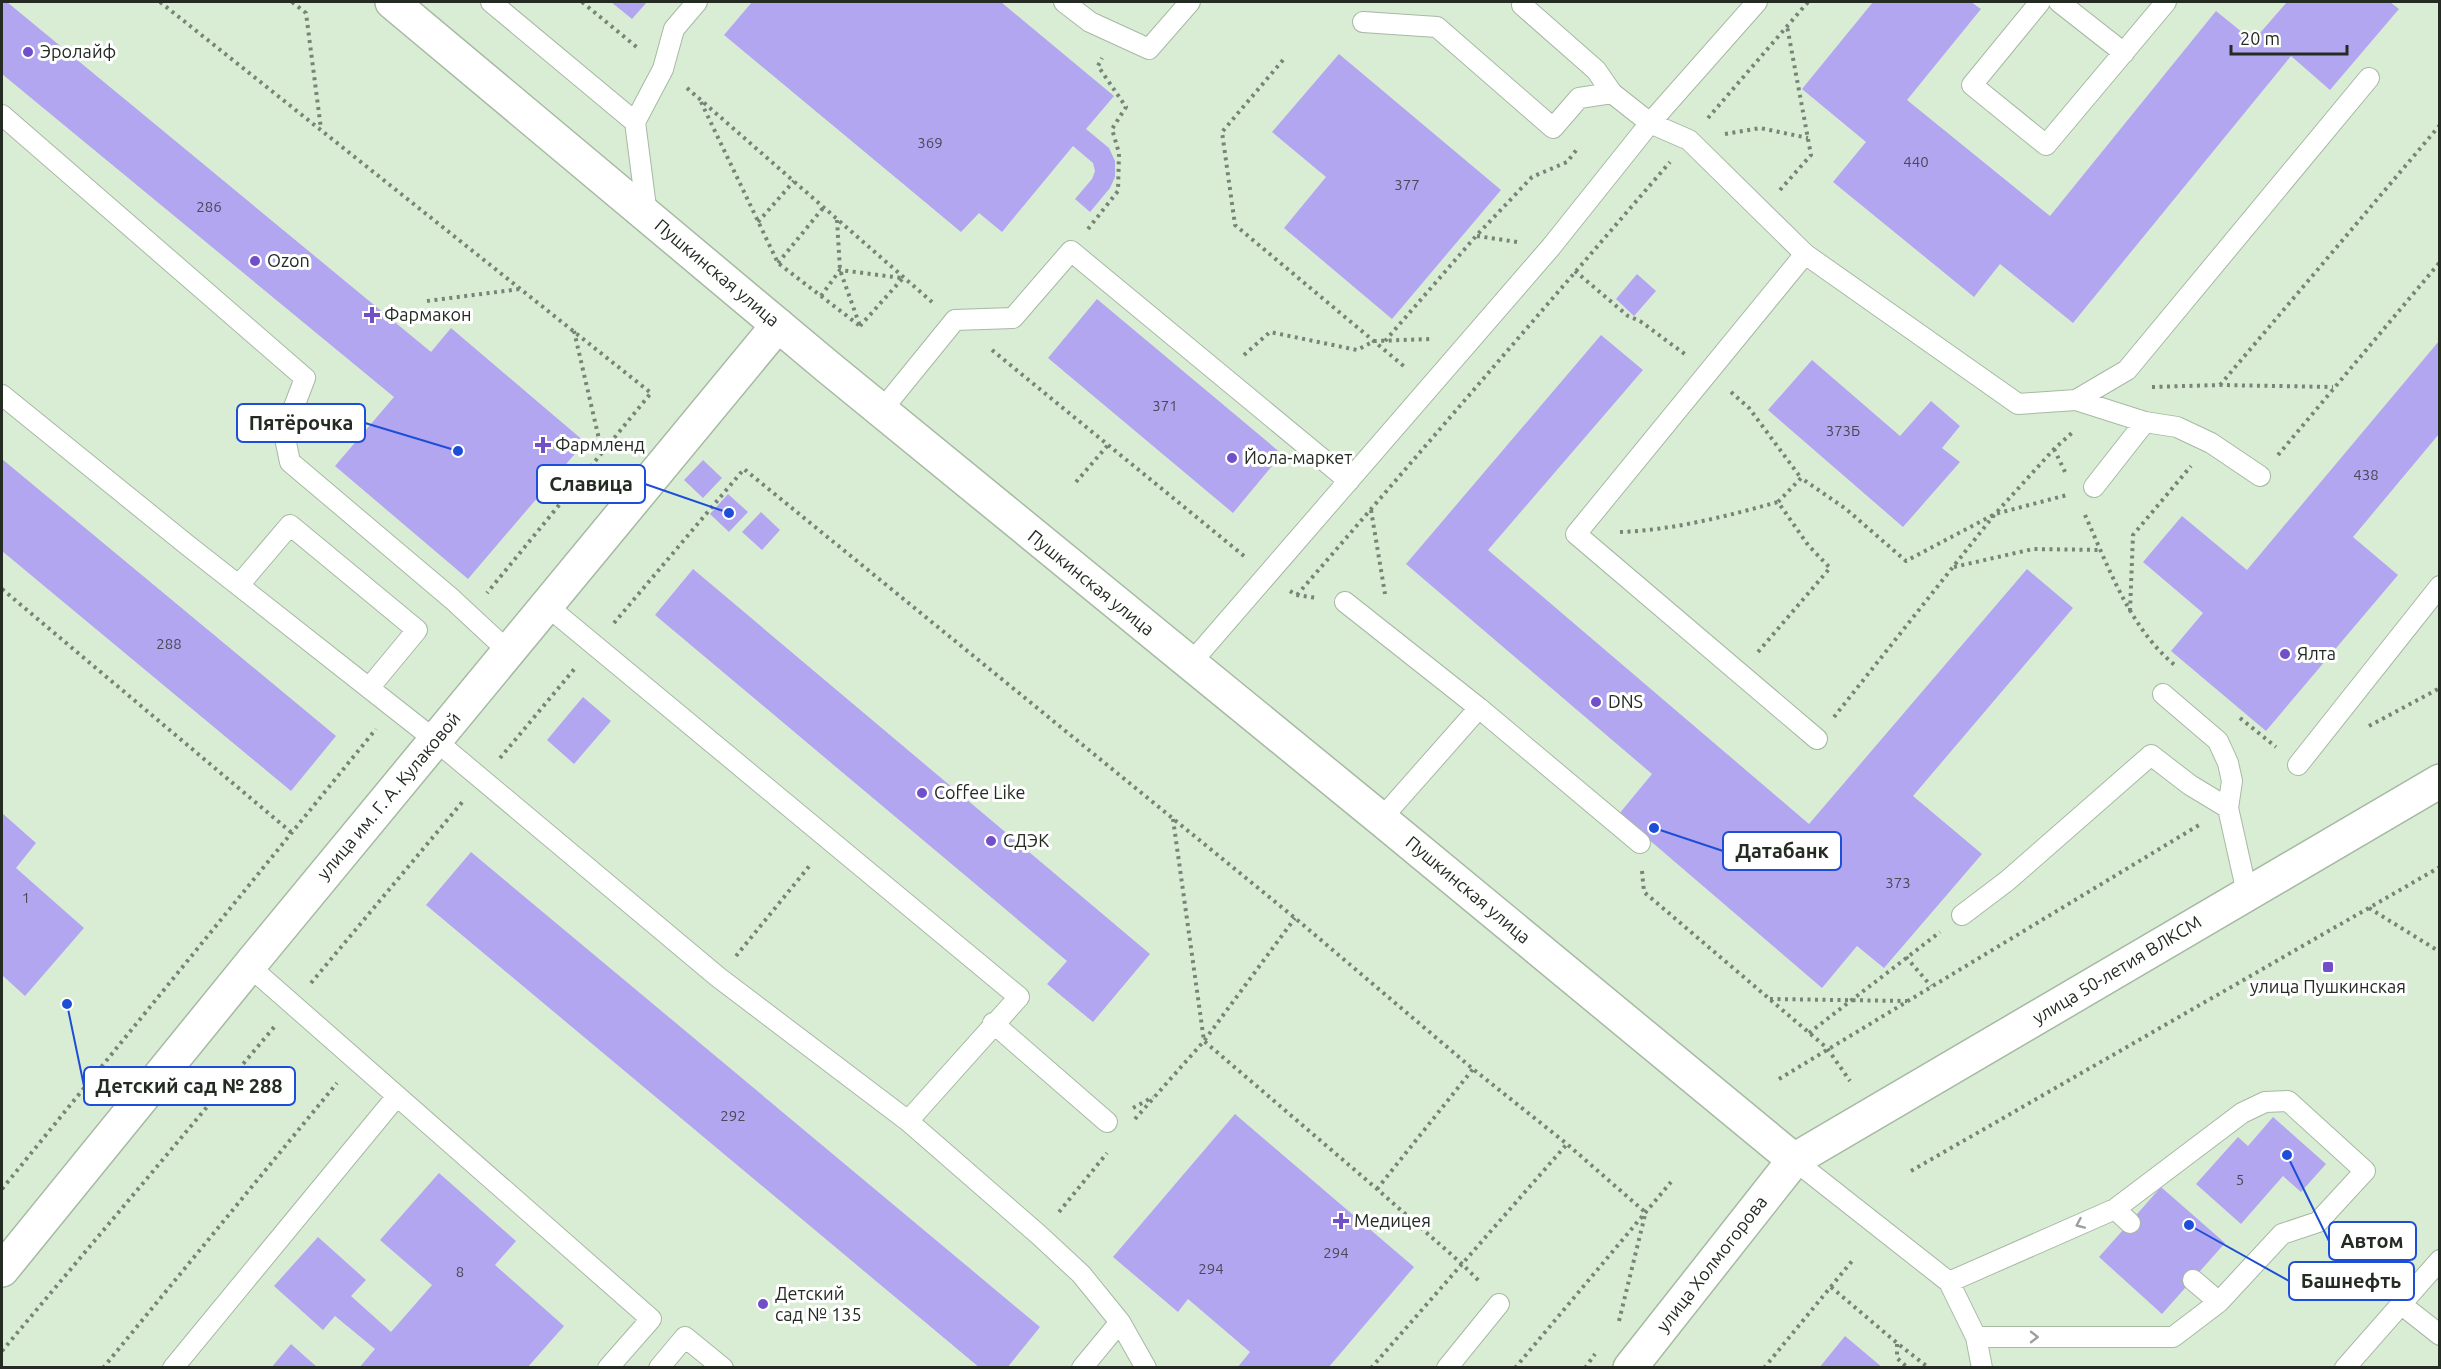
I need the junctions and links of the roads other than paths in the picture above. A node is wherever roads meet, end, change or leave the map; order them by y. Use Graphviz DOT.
graph roads {
  1 [pos="392,2"];
  2 [pos="491,2"];
  3 [pos="697,2"];
  4 [pos="1064,2"];
  5 [pos="1190,2"];
  6 [pos="1757,2"];
  7 [pos="2040,2"];
  8 [pos="2059,2"];
  9 [pos="2166,2"];
  10 [pos="1522,4"];
  11 [pos="1362,22"];
  12 [pos="2124,53"];
  13 [pos="2369,78"];
  14 [pos="1611,93"];
  15 [pos="2,115"];
  16 [pos="634,122"];
  17 [pos="1650,123"];
  18 [pos="647,215"];
  19 [pos="1805,254"];
  20 [pos="778,325"];
  21 [pos="2,395"];
  22 [pos="2076,400"];
  23 [pos="882,411"];
  24 [pos="2145,422"];
  25 [pos="2260,476"];
  26 [pos="1349,482"];
  27 [pos="2094,487"];
  28 [pos="239,585"];
  29 [pos="2439,586"];
  30 [pos="1345,602"];
  31 [pos="546,605"];
  32 [pos="509,652"];
  33 [pos="1190,664"];
  34 [pos="369,688"];
  35 [pos="2163,694"];
  36 [pos="1479,708"];
  37 [pos="1817,739"];
  38 [pos="435,740"];
  39 [pos="2298,765"];
  40 [pos="2439,780"];
  41 [pos="2228,808"];
  42 [pos="1381,819"];
  43 [pos="1640,843"];
  44 [pos="2247,893"];
  45 [pos="1962,915"];
  46 [pos="249,966"];
  47 [pos="993,1023"];
  48 [pos="397,1096"];
  49 [pos="908,1121"];
  50 [pos="1107,1122"];
  51 [pos="1794,1160"];
  52 [pos="2115,1209"];
  53 [pos="2130,1222"];
  54 [pos="2439,1260"];
  55 [pos="2,1270"];
  56 [pos="2193,1280"];
  57 [pos="1949,1282"];
  58 [pos="2219,1302"];
  59 [pos="1499,1304"];
  60 [pos="2402,1305"];
  61 [pos="1120,1322"];
  62 [pos="2439,1335"];
  63 [pos="1976,1337"];
  64 [pos="173,1368"];
  65 [pos="608,1368"];
  66 [pos="659,1368"];
  67 [pos="723,1368"];
  68 [pos="1082,1368"];
  69 [pos="1146,1368"];
  70 [pos="1447,1368"];
  71 [pos="1630,1368"];
  72 [pos="1982,1368"];
  73 [pos="2345,1368"];
  1 -- 18 [label="main road, Пушкинская улица"];
  2 -- 16 [label="lane"];
  3 -- 16 [label="lane"];
  4 -- 5 [label="lane"];
  6 -- 17 [label="lane"];
  7 -- 12 [label="lane"];
  8 -- 12 [label="lane"];
  9 -- 12 [label="lane"];
  10 -- 14 [label="lane"];
  11 -- 14 [label="lane"];
  13 -- 22 [label="lane"];
  14 -- 17 [label="lane"];
  15 -- 32 [label="lane"];
  16 -- 18 [label="lane"];
  17 -- 19 [label="lane"];
  17 -- 26 [label="lane"];
  18 -- 20 [label="main road, Пушкинская улица"];
  19 -- 22 [label="lane"];
  19 -- 37 [label="lane"];
  20 -- 23 [label="main road, Пушкинская улица"];
  20 -- 31 [label="main road, улица им. Г. А. Кулаковой"];
  21 -- 28 [label="lane"];
  22 -- 24 [label="lane"];
  23 -- 26 [label="lane"];
  23 -- 33 [label="main road, Пушкинская улица"];
  24 -- 25 [label="lane"];
  24 -- 27 [label="lane"];
  26 -- 33 [label="lane"];
  28 -- 34 [label="lane"];
  28 -- 34 [label="lane"];
  29 -- 39 [label="lane"];
  30 -- 36 [label="lane"];
  31 -- 32 [label="main road, улица им. Г. А. Кулаковой"];
  31 -- 47 [label="lane"];
  32 -- 38 [label="main road, улица им. Г. А. Кулаковой"];
  33 -- 42 [label="main road, Пушкинская улица"];
  34 -- 38 [label="lane"];
  35 -- 41 [label="lane"];
  36 -- 42 [label="lane"];
  36 -- 43 [label="lane"];
  38 -- 46 [label="main road, улица им. Г. А. Кулаковой"];
  38 -- 49 [label="lane"];
  40 -- 44 [label="main road, улица 50-летия ВЛКСМ"];
  41 -- 44 [label="lane"];
  41 -- 45 [label="lane"];
  42 -- 51 [label="main road, Пушкинская улица"];
  44 -- 51 [label="main road, улица 50-летия ВЛКСМ"];
  46 -- 48 [label="lane"];
  46 -- 55 [label="main road, улица им. Г. А. Кулаковой"];
  47 -- 49 [label="lane"];
  47 -- 50 [label="lane"];
  48 -- 64 [label="lane"];
  48 -- 65 [label="lane"];
  49 -- 61 [label="lane"];
  51 -- 57 [label="lane"];
  51 -- 71 [label="main road, улица Холмогорова"];
  52 -- 53 [label="lane"];
  52 -- 57 [label="lane, one-way"];
  52 -- 58 [label="lane"];
  54 -- 60 [label="lane"];
  56 -- 58 [label="lane"];
  57 -- 63 [label="lane"];
  63 -- 58 [label="lane, one-way"];
  59 -- 70 [label="lane"];
  60 -- 62 [label="lane"];
  60 -- 73 [label="lane"];
  61 -- 68 [label="lane"];
  61 -- 69 [label="lane"];
  63 -- 72 [label="lane"];
  66 -- 67 [label="lane"];
}
